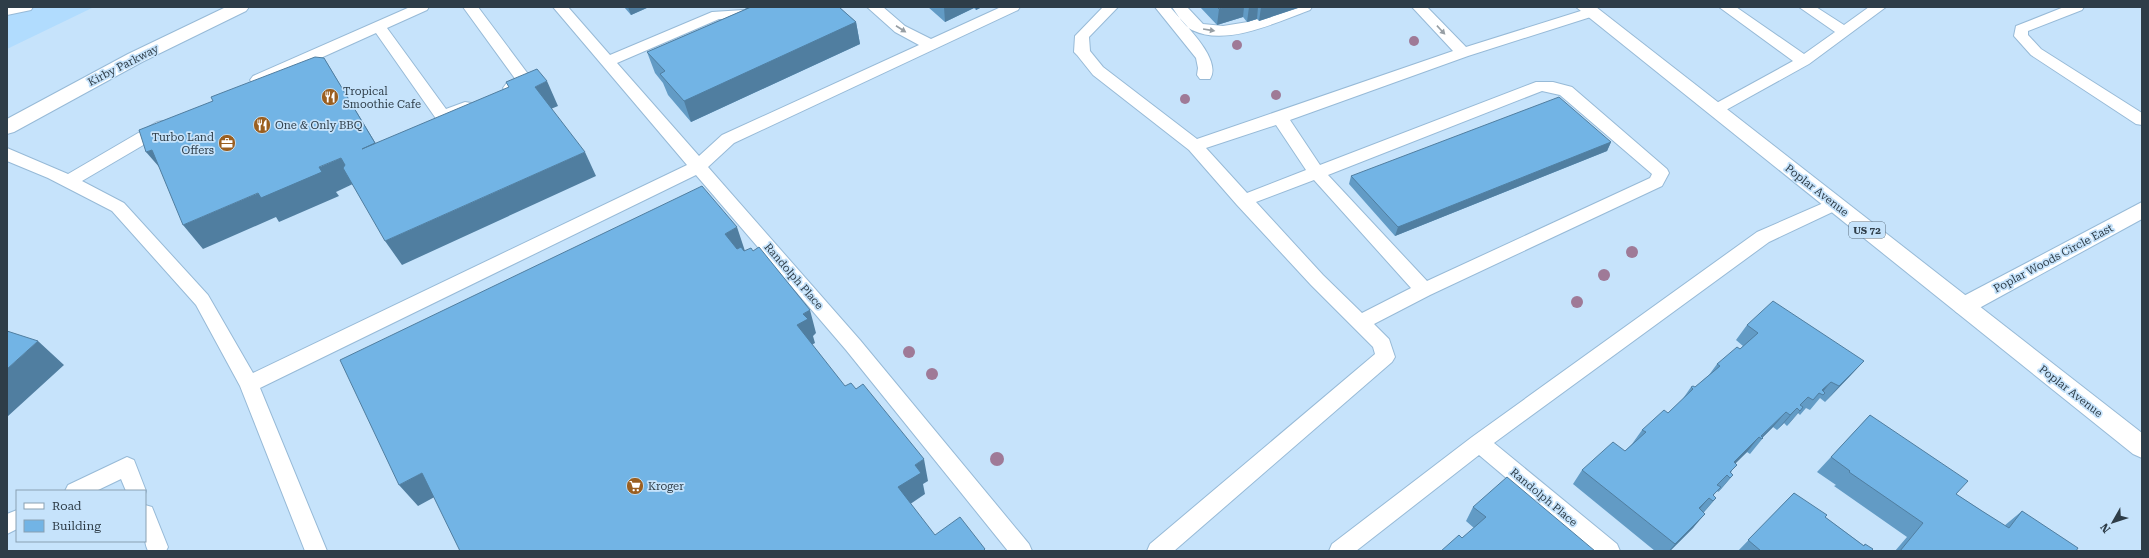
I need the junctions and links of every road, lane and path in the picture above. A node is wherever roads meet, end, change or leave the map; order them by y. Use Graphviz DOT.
graph roads {
  1 [pos="26,7"];
  2 [pos="240,7"];
  3 [pos="422,7"];
  4 [pos="470,7"];
  5 [pos="560,7"];
  6 [pos="785,7"];
  7 [pos="874,7"];
  8 [pos="1013,7"];
  9 [pos="1111,7"];
  10 [pos="1162,7"];
  11 [pos="1179,7"];
  12 [pos="1305,7"];
  13 [pos="1419,7"];
  14 [pos="1726,7"];
  15 [pos="1806,7"];
  16 [pos="1879,7"];
  17 [pos="2077,7"];
  18 [pos="1588,10"];
  19 [pos="7,11"];
  20 [pos="378,26"];
  21 [pos="1845,32"];
  22 [pos="931,45"];
  23 [pos="1463,53"];
  24 [pos="608,61"];
  25 [pos="1804,61"];
  26 [pos="1205,75"];
  27 [pos="247,85"];
  28 [pos="498,93"];
  29 [pos="477,102"];
  30 [pos="1717,110"];
  31 [pos="1280,118"];
  32 [pos="175,119"];
  33 [pos="2142,120"];
  34 [pos="7,127"];
  35 [pos="1195,146"];
  36 [pos="7,154"];
  37 [pos="699,166"];
  38 [pos="1317,173"];
  39 [pos="69,182"];
  40 [pos="1243,201"];
  41 [pos="1835,204"];
  42 [pos="2142,210"];
  43 [pos="1424,290"];
  44 [pos="1964,306"];
  45 [pos="1361,322"];
  46 [pos="249,384"];
  47 [pos="1479,442"];
  48 [pos="2142,447"];
  49 [pos="77,490"];
  50 [pos="136,490"];
  51 [pos="146,518"];
  52 [pos="16,520"];
  53 [pos="7,524"];
  54 [pos="154,550"];
  55 [pos="316,551"];
  56 [pos="1021,551"];
  57 [pos="1158,551"];
  58 [pos="1340,551"];
  59 [pos="1608,551"];
  1 -- 19 [label="lane"];
  2 -- 34 [label="main road, Kirby Parkway"];
  3 -- 20 [label="lane"];
  4 -- 28 [label="lane"];
  5 -- 24 [label="lane, Randolph Place"];
  6 -- 24 [label="lane"];
  7 -- 22 [label="lane, one-way"];
  8 -- 22 [label="lane"];
  9 -- 35 [label="lane"];
  10 -- 26 [label="lane"];
  11 -- 12 [label="lane, one-way"];
  13 -- 23 [label="lane, one-way"];
  14 -- 25 [label="lane"];
  15 -- 21 [label="lane"];
  16 -- 21 [label="lane"];
  17 -- 33 [label="lane"];
  18 -- 23 [label="lane"];
  18 -- 30 [label="main road, Poplar Avenue / US 72"];
  20 -- 27 [label="lane"];
  20 -- 29 [label="lane"];
  21 -- 25 [label="lane"];
  22 -- 37 [label="lane"];
  23 -- 31 [label="lane"];
  24 -- 37 [label="lane, Randolph Place"];
  25 -- 30 [label="lane"];
  30 -- 41 [label="main road, Poplar Avenue / US 72"];
  31 -- 35 [label="lane"];
  31 -- 38 [label="lane"];
  32 -- 39 [label="lane"];
  35 -- 40 [label="lane"];
  36 -- 39 [label="lane"];
  37 -- 46 [label="lane"];
  37 -- 56 [label="lane, Randolph Place"];
  38 -- 40 [label="lane"];
  38 -- 43 [label="lane"];
  38 -- 43 [label="lane"];
  39 -- 46 [label="lane"];
  40 -- 45 [label="lane"];
  41 -- 44 [label="main road, Poplar Avenue / US 72"];
  41 -- 47 [label="lane"];
  42 -- 44 [label="main road, Poplar Woods Circle East"];
  43 -- 45 [label="lane"];
  44 -- 48 [label="main road, Poplar Avenue / US 72"];
  45 -- 57 [label="lane"];
  46 -- 55 [label="lane"];
  47 -- 58 [label="lane"];
  47 -- 59 [label="lane, Randolph Place"];
  49 -- 50 [label="lane"];
  51 -- 54 [label="lane"];
  52 -- 53 [label="lane"];
}
